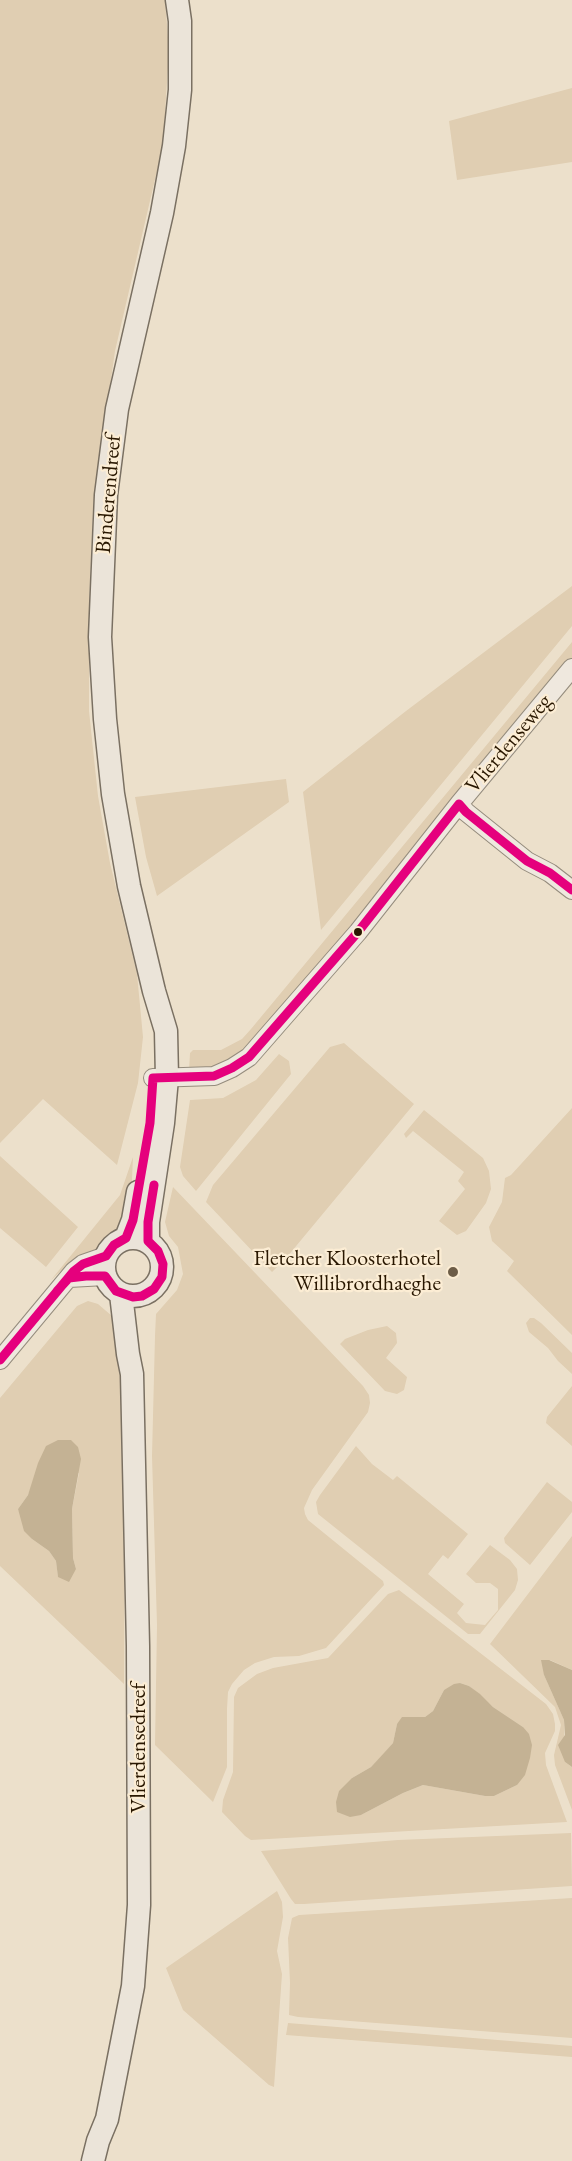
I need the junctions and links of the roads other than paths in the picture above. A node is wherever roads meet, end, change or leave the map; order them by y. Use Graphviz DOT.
graph roads {
  1 [pos="177,0"];
  2 [pos="572,668"];
  3 [pos="459,804"];
  4 [pos="572,890"];
  5 [pos="160,1078"];
  6 [pos="137,1240"];
  7 [pos="106,1266"];
  8 [pos="131,1295"];
  9 [pos="0,1360"];
  10 [pos="107,2119"];
  11 [pos="93,2161"];
  12 [pos="108,2161"];
  1 -- 5 [label="main road, Binderendreef"];
  2 -- 3 [label="street, Vlierdenseweg"];
  3 -- 4 [label="street"];
  3 -- 5 [label="street, Vlierdenseweg"];
  5 -- 6 [label="main road"];
  6 -- 7 [label="main road"];
  6 -- 8 [label="main road"];
  7 -- 8 [label="main road"];
  7 -- 9 [label="street"];
  8 -- 10 [label="main road, Vlierdensedreef"];
  10 -- 11 [label="main road, Vlierdensedreef"];
  10 -- 12 [label="main road, Vlierdensedreef"];
}
